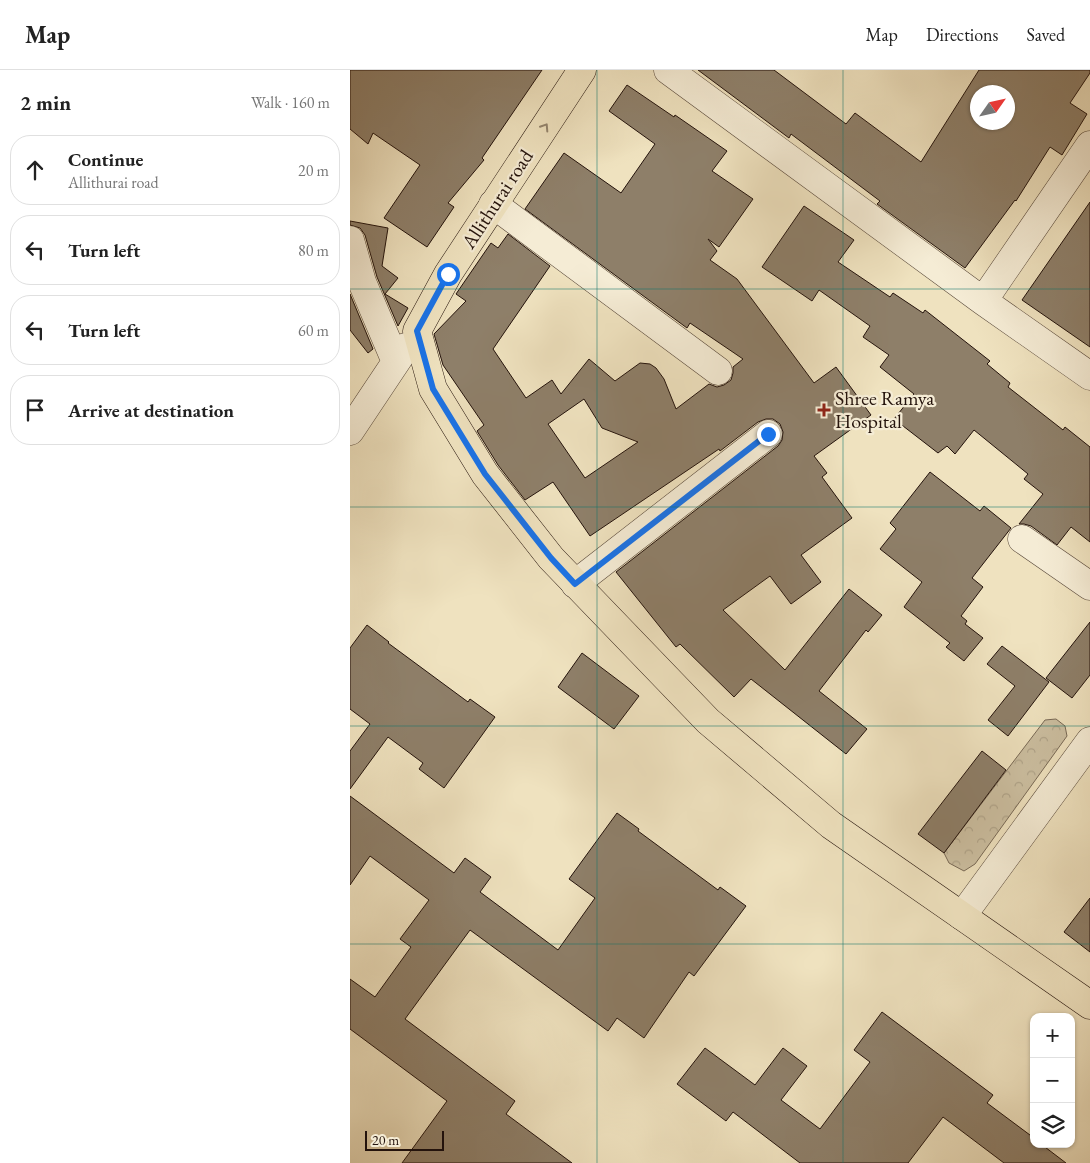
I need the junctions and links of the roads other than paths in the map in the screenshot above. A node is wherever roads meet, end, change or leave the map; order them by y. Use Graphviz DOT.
graph roads {
  1 [pos="582,70"];
  2 [pos="668,70"];
  3 [pos="1090,145"];
  4 [pos="494,204"];
  5 [pos="350,240"];
  6 [pos="983,301"];
  7 [pos="417,331"];
  8 [pos="396,362"];
  9 [pos="718,371"];
  10 [pos="1090,376"];
  11 [pos="350,431"];
  12 [pos="768,434"];
  13 [pos="1022,539"];
  14 [pos="575,584"];
  15 [pos="1090,586"];
  16 [pos="1090,741"];
  17 [pos="962,916"];
  18 [pos="1090,1005"];
  4 -- 1 [label="main road, Allithurai road, one-way"];
  2 -- 6 [label="street"];
  3 -- 6 [label="street"];
  4 -- 7 [label="main road, Allithurai road"];
  4 -- 9 [label="street"];
  5 -- 8 [label="street"];
  6 -- 10 [label="street"];
  7 -- 8 [label="street"];
  7 -- 14 [label="main road"];
  8 -- 11 [label="street"];
  12 -- 14 [label="street"];
  13 -- 15 [label="street"];
  14 -- 17 [label="main road"];
  16 -- 17 [label="street"];
  17 -- 18 [label="main road"];
}
